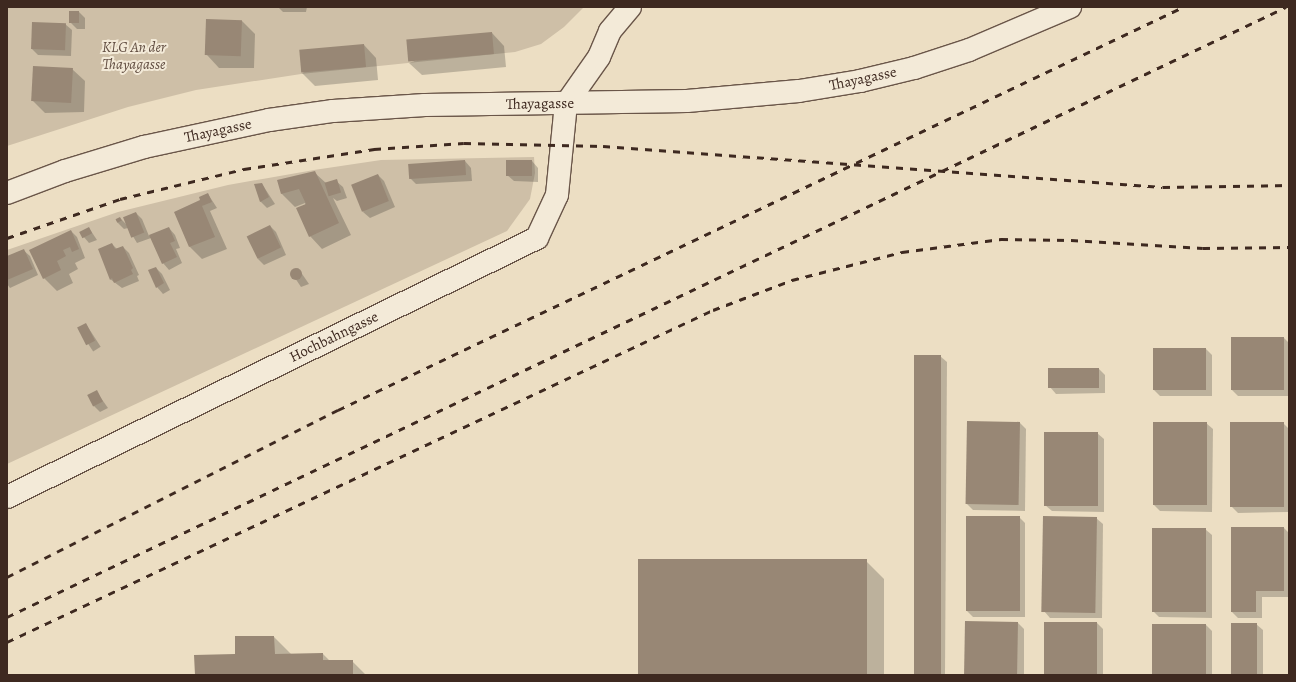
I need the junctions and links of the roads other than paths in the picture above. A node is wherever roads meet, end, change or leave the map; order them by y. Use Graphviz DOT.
graph roads {
  1 [pos="630,7"];
  2 [pos="1070,7"];
  3 [pos="566,104"];
  4 [pos="7,193"];
  5 [pos="7,497"];
  1 -- 3 [label="street"];
  2 -- 3 [label="street, Thayagasse"];
  3 -- 4 [label="street, Thayagasse"];
  3 -- 5 [label="street, Hochbahngasse"];
}
